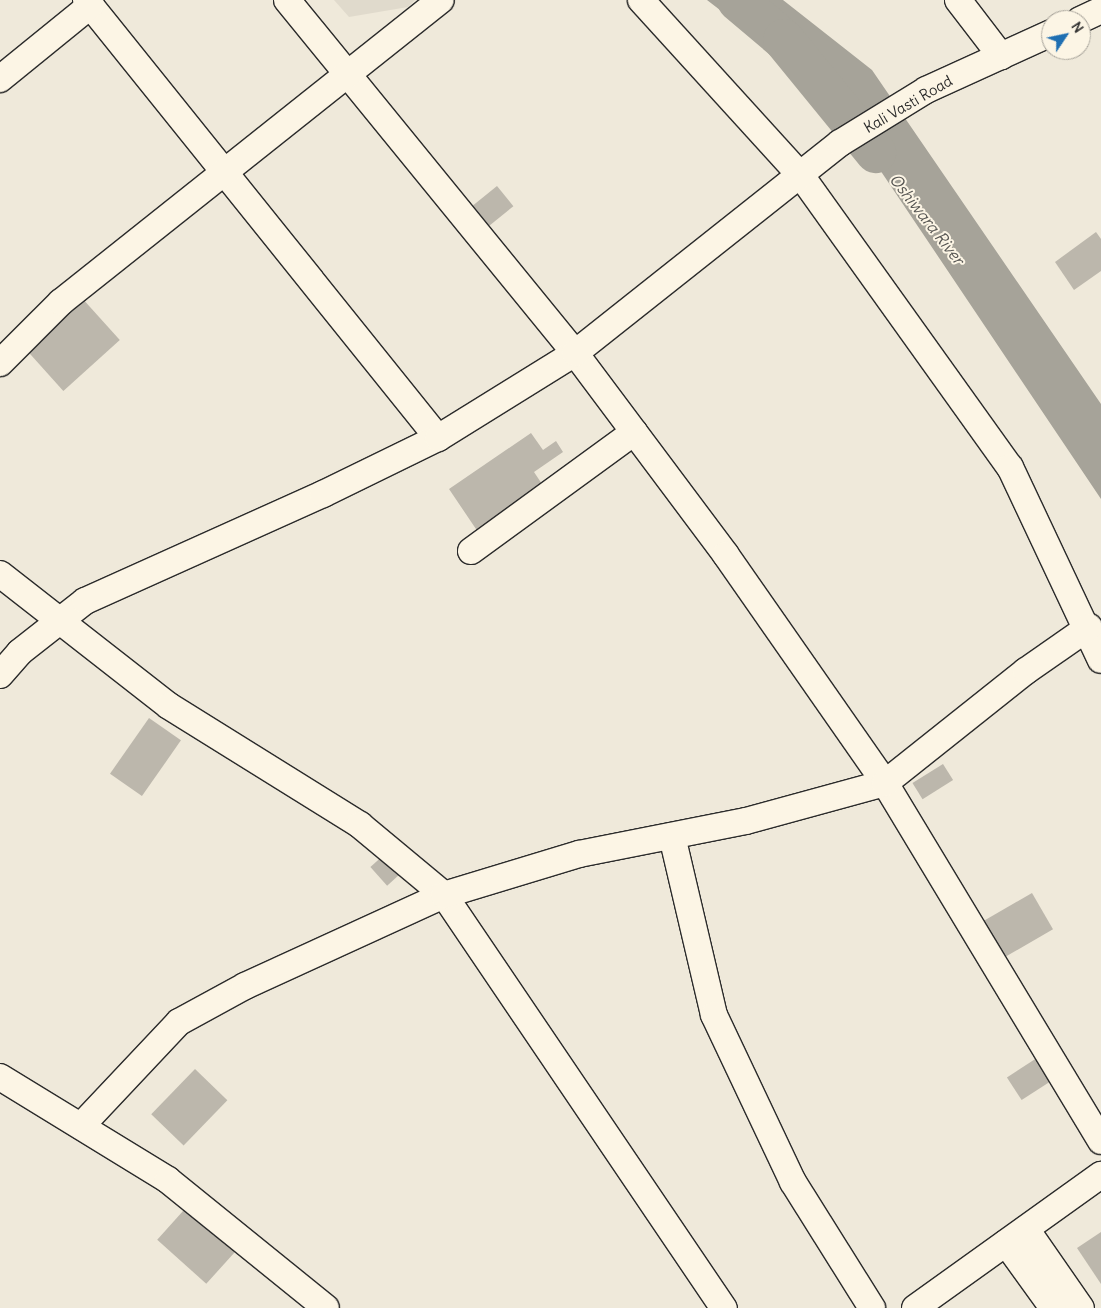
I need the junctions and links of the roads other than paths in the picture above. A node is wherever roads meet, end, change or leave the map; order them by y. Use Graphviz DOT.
graph roads {
  1 [pos="287,0"];
  2 [pos="440,0"];
  3 [pos="641,0"];
  4 [pos="958,0"];
  5 [pos="89,3"];
  6 [pos="1041,38"];
  7 [pos="1001,56"];
  8 [pos="347,73"];
  9 [pos="0,79"];
  10 [pos="224,172"];
  11 [pos="802,177"];
  12 [pos="575,353"];
  13 [pos="0,363"];
  14 [pos="634,432"];
  15 [pos="438,438"];
  16 [pos="471,551"];
  17 [pos="0,574"];
  18 [pos="62,620"];
  19 [pos="1089,627"];
  20 [pos="1101,660"];
  21 [pos="0,675"];
  22 [pos="884,783"];
  23 [pos="672,836"];
  24 [pos="444,895"];
  25 [pos="0,1077"];
  26 [pos="81,1126"];
  27 [pos="1101,1142"];
  28 [pos="1101,1175"];
  29 [pos="1016,1236"];
  30 [pos="326,1308"];
  31 [pos="724,1308"];
  32 [pos="872,1308"];
  33 [pos="915,1308"];
  34 [pos="1053,1308"];
  35 [pos="1081,1308"];
  1 -- 8 [label="street"];
  2 -- 8 [label="street"];
  3 -- 11 [label="street"];
  4 -- 7 [label="street"];
  5 -- 9 [label="street"];
  5 -- 10 [label="street"];
  6 -- 7 [label="street, Kali Vasti Road"];
  7 -- 11 [label="street, Kali Vasti Road"];
  8 -- 10 [label="street"];
  8 -- 12 [label="street"];
  10 -- 13 [label="street"];
  10 -- 15 [label="street"];
  11 -- 12 [label="street, Kali Vasti Road"];
  11 -- 19 [label="street"];
  12 -- 14 [label="street"];
  12 -- 15 [label="street, Kali Vasti Road"];
  14 -- 16 [label="street"];
  14 -- 22 [label="street"];
  15 -- 18 [label="street, Kali Vasti Road"];
  17 -- 18 [label="street"];
  18 -- 21 [label="street, Kali Vasti Road"];
  18 -- 24 [label="street"];
  19 -- 20 [label="street"];
  19 -- 22 [label="street"];
  22 -- 23 [label="street"];
  22 -- 27 [label="street"];
  23 -- 24 [label="street"];
  23 -- 32 [label="street"];
  24 -- 26 [label="street"];
  24 -- 31 [label="street"];
  25 -- 26 [label="street"];
  26 -- 30 [label="street"];
  28 -- 29 [label="street"];
  29 -- 33 [label="street"];
  29 -- 34 [label="street"];
  29 -- 35 [label="street"];
}
